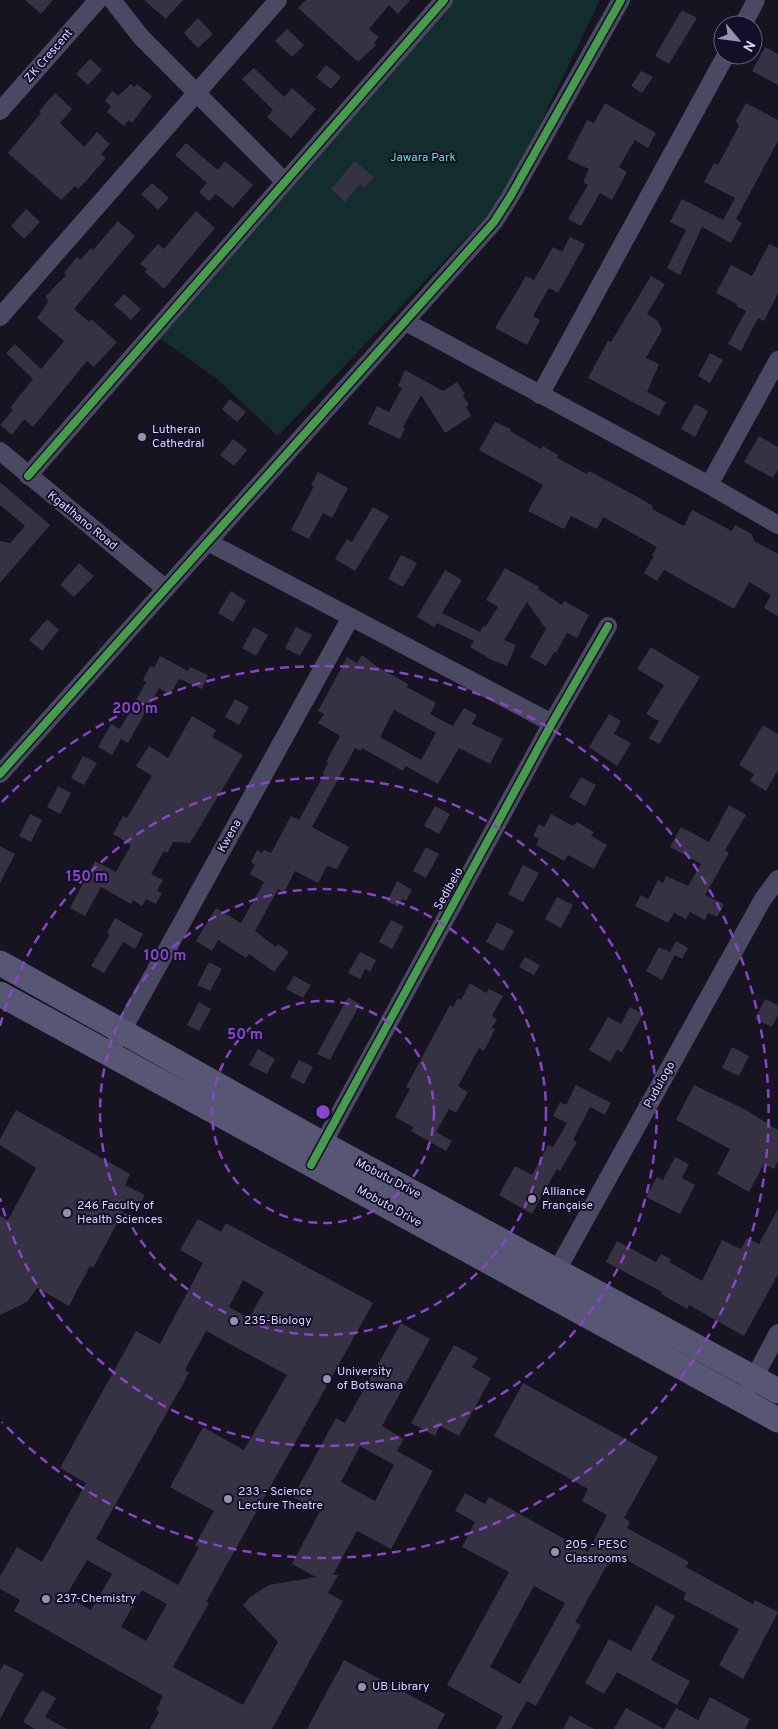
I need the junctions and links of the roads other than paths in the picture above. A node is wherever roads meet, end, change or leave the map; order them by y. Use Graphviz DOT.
graph roads {
  1 [pos="98,0"];
  2 [pos="112,0"];
  3 [pos="278,0"];
  4 [pos="444,0"];
  5 [pos="621,0"];
  6 [pos="756,0"];
  7 [pos="748,15"];
  8 [pos="721,65"];
  9 [pos="197,92"];
  10 [pos="0,111"];
  11 [pos="285,182"];
  12 [pos="0,317"];
  13 [pos="406,322"];
  14 [pos="778,360"];
  15 [pos="540,395"];
  16 [pos="0,451"];
  17 [pos="28,476"];
  18 [pos="709,485"];
  19 [pos="778,525"];
  20 [pos="208,542"];
  21 [pos="166,589"];
  22 [pos="351,617"];
  23 [pos="608,626"];
  24 [pos="552,723"];
  25 [pos="0,774"];
  26 [pos="778,879"];
  27 [pos="0,963"];
  28 [pos="0,994"];
  29 [pos="121,1031"];
  30 [pos="110,1054"];
  31 [pos="324,1144"];
  32 [pos="311,1165"];
  33 [pos="519,1250"];
  34 [pos="557,1271"];
  35 [pos="507,1272"];
  36 [pos="544,1292"];
  37 [pos="778,1334"];
  38 [pos="754,1378"];
  39 [pos="778,1391"];
  40 [pos="742,1401"];
  41 [pos="778,1420"];
  1 -- 10 [label="street, ZK Crescent"];
  2 -- 9 [label="street"];
  3 -- 9 [label="street"];
  4 -- 11 [label="street"];
  5 -- 13 [label="street"];
  6 -- 7 [label="street"];
  8 -- 15 [label="street"];
  9 -- 11 [label="street"];
  9 -- 12 [label="street"];
  11 -- 17 [label="street"];
  13 -- 15 [label="street"];
  13 -- 20 [label="street"];
  14 -- 18 [label="street"];
  15 -- 18 [label="street"];
  16 -- 17 [label="street, Kgatlhano Road"];
  17 -- 21 [label="street, Kgatlhano Road"];
  18 -- 19 [label="street"];
  20 -- 21 [label="street"];
  20 -- 22 [label="street"];
  21 -- 25 [label="street"];
  22 -- 24 [label="street"];
  22 -- 29 [label="street, Kwena"];
  23 -- 24 [label="street, Sedibelo"];
  24 -- 31 [label="street, Sedibelo"];
  26 -- 34 [label="street, Pudulogo"];
  27 -- 29 [label="main road, Mobutu Drive"];
  28 -- 30 [label="main road, Mobuto Drive"];
  29 -- 30 [label="street, Kwena"];
  29 -- 31 [label="main road, Mobutu Drive"];
  30 -- 32 [label="main road, Mobuto Drive"];
  31 -- 32 [label="street, Sedibelo"];
  31 -- 33 [label="main road, Mobutu Drive"];
  32 -- 35 [label="main road, Mobuto Drive"];
  33 -- 34 [label="main road, Mobutu Drive"];
  33 -- 35 [label="main road"];
  34 -- 36 [label="street, Pudulogo"];
  34 -- 38 [label="main road, Mobutu Drive"];
  35 -- 36 [label="main road, Mobuto Drive"];
  36 -- 40 [label="main road, Mobuto Drive"];
  37 -- 38 [label="street"];
  38 -- 39 [label="main road, Mobutu Drive"];
  38 -- 40 [label="street"];
  40 -- 41 [label="main road, Mobuto Drive"];
}
